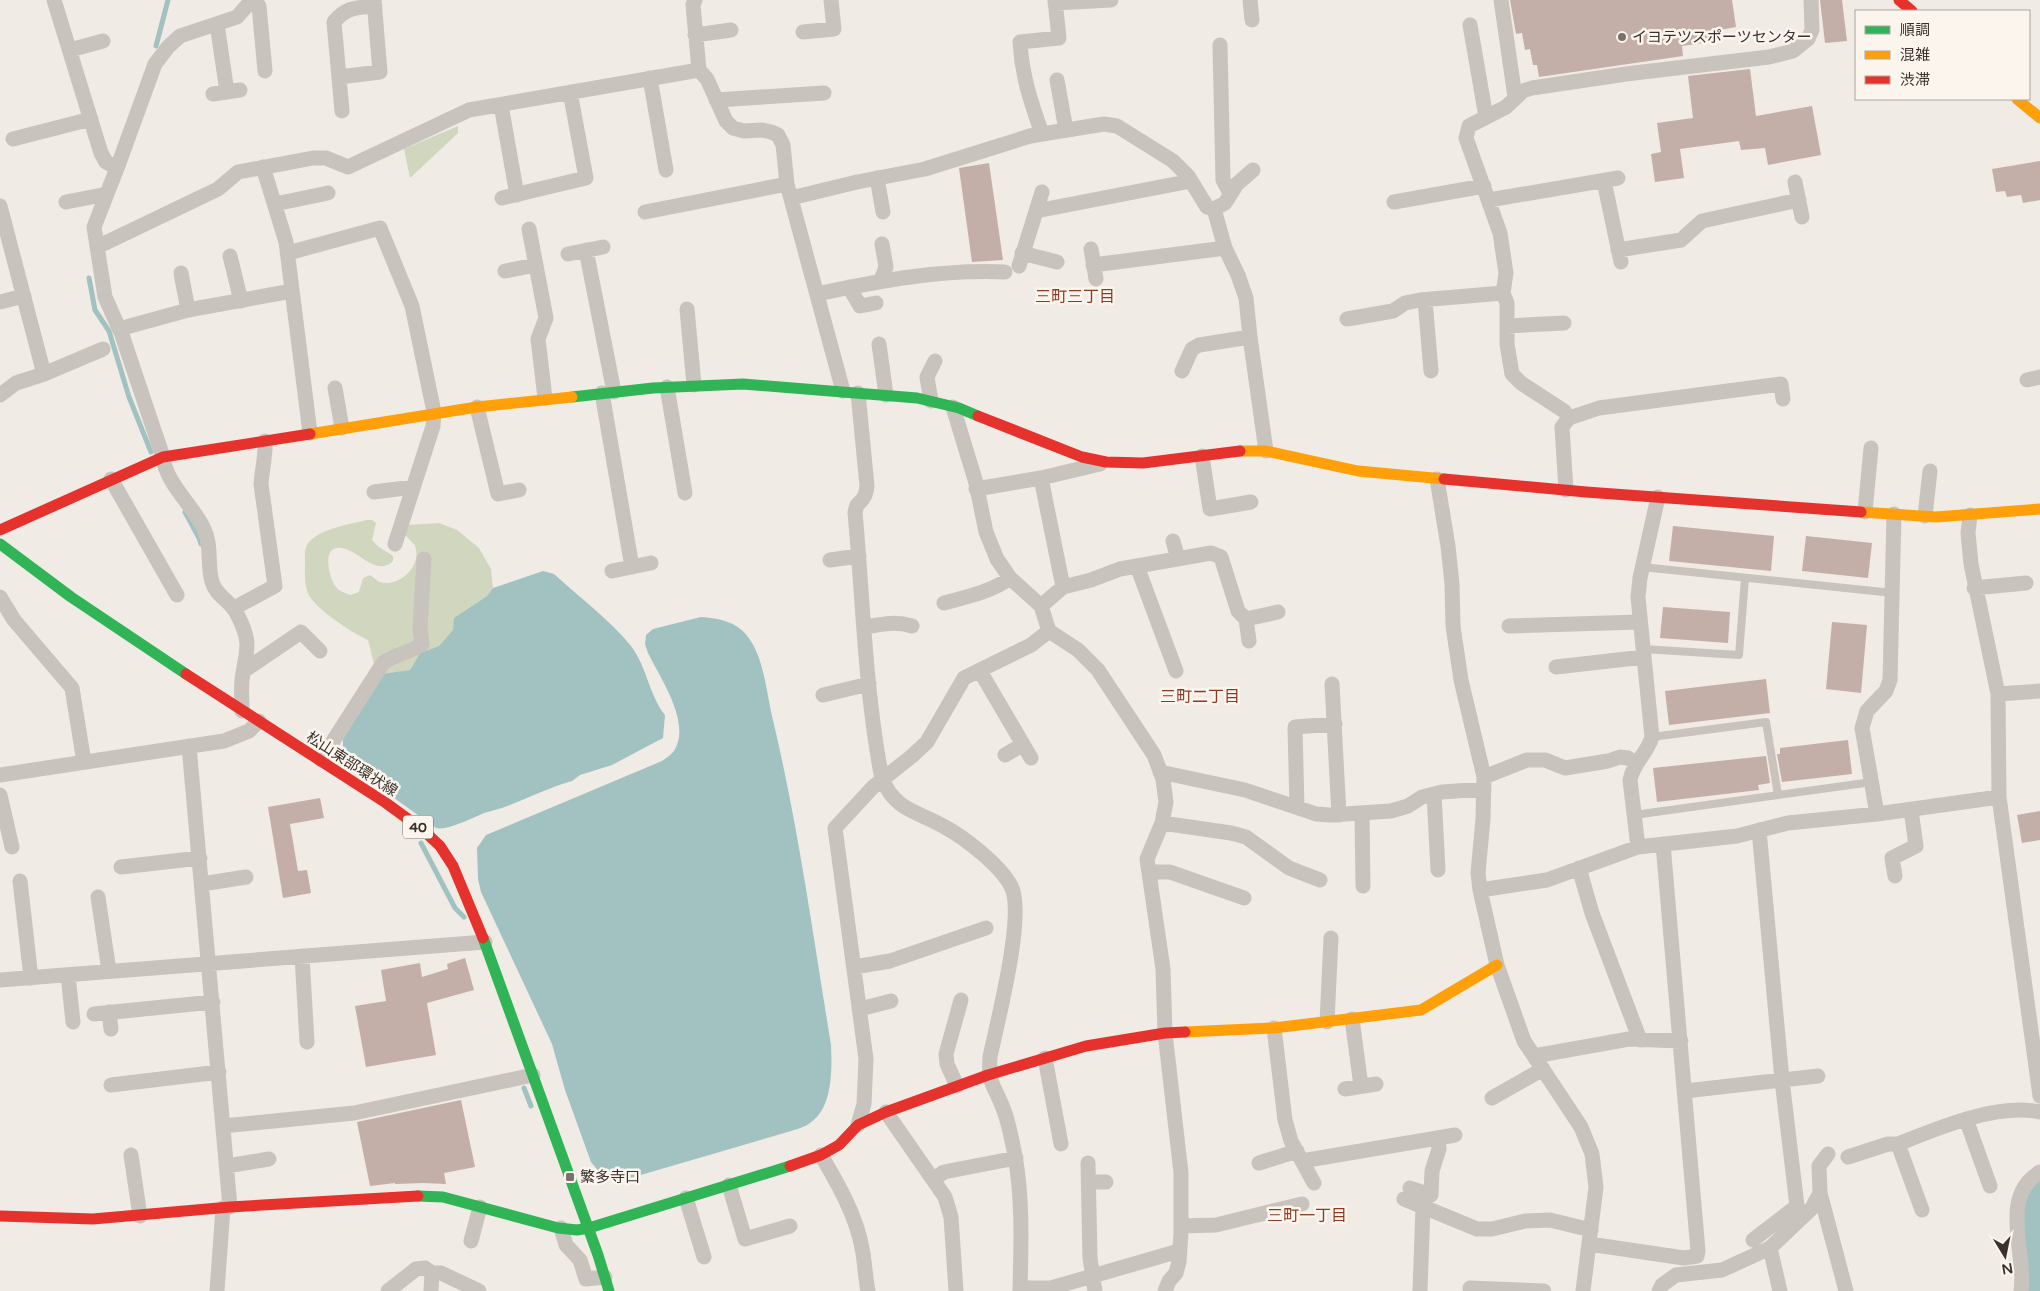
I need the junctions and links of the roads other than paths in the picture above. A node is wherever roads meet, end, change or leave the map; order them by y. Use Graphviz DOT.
graph roads {
  1 [pos="54,0"];
  2 [pos="253,0"];
  3 [pos="695,0"];
  4 [pos="832,0"];
  5 [pos="1111,0"];
  6 [pos="1250,0"];
  7 [pos="1501,0"];
  8 [pos="1811,0"];
  9 [pos="1899,0"];
  10 [pos="1055,2"];
  11 [pos="374,3"];
  12 [pos="1911,10"];
  13 [pos="1252,20"];
  14 [pos="217,24"];
  15 [pos="1470,24"];
  16 [pos="731,30"];
  17 [pos="803,32"];
  18 [pos="695,35"];
  19 [pos="103,41"];
  20 [pos="1220,44"];
  21 [pos="70,50"];
  22 [pos="699,70"];
  23 [pos="265,71"];
  24 [pos="339,77"];
  25 [pos="650,78"];
  26 [pos="1056,80"];
  27 [pos="227,92"];
  28 [pos="570,92"];
  29 [pos="824,93"];
  30 [pos="1516,97"];
  31 [pos="716,100"];
  32 [pos="2018,100"];
  33 [pos="500,105"];
  34 [pos="342,111"];
  35 [pos="1486,117"];
  36 [pos="2040,118"];
  37 [pos="91,119"];
  38 [pos="1066,130"];
  39 [pos="1042,134"];
  40 [pos="13,139"];
  41 [pos="117,168"];
  42 [pos="263,168"];
  43 [pos="666,170"];
  44 [pos="1253,170"];
  45 [pos="877,178"];
  46 [pos="1191,181"];
  47 [pos="1796,182"];
  48 [pos="789,191"];
  49 [pos="1042,192"];
  50 [pos="328,193"];
  51 [pos="1230,193"];
  52 [pos="1487,193"];
  53 [pos="107,194"];
  54 [pos="1799,200"];
  55 [pos="66,202"];
  56 [pos="1394,202"];
  57 [pos="276,204"];
  58 [pos="0,206"];
  59 [pos="1214,210"];
  60 [pos="1036,211"];
  61 [pos="645,212"];
  62 [pos="883,212"];
  63 [pos="1802,217"];
  64 [pos="529,229"];
  65 [pos="882,244"];
  66 [pos="97,247"];
  67 [pos="603,247"];
  68 [pos="1225,248"];
  69 [pos="1090,249"];
  70 [pos="586,250"];
  71 [pos="288,253"];
  72 [pos="568,254"];
  73 [pos="230,256"];
  74 [pos="1057,262"];
  75 [pos="1015,264"];
  76 [pos="536,265"];
  77 [pos="505,271"];
  78 [pos="181,273"];
  79 [pos="881,280"];
  80 [pos="849,287"];
  81 [pos="292,291"];
  82 [pos="1503,293"];
  83 [pos="817,294"];
  84 [pos="24,296"];
  85 [pos="1425,300"];
  86 [pos="241,301"];
  87 [pos="0,302"];
  88 [pos="876,303"];
  89 [pos="687,309"];
  90 [pos="188,310"];
  91 [pos="1347,320"];
  92 [pos="1564,323"];
  93 [pos="1507,326"];
  94 [pos="119,329"];
  95 [pos="1250,337"];
  96 [pos="879,344"];
  97 [pos="103,349"];
  98 [pos="935,362"];
  99 [pos="1182,371"];
  100 [pos="1431,371"];
  101 [pos="44,374"];
  102 [pos="694,385"];
  103 [pos="667,387"];
  104 [pos="335,388"];
  105 [pos="608,392"];
  106 [pos="850,392"];
  107 [pos="0,395"];
  108 [pos="886,395"];
  109 [pos="545,398"];
  110 [pos="1783,400"];
  111 [pos="931,401"];
  112 [pos="477,407"];
  113 [pos="953,407"];
  114 [pos="434,412"];
  115 [pos="1569,418"];
  116 [pos="342,428"];
  117 [pos="310,433"];
  118 [pos="265,441"];
  119 [pos="1871,448"];
  120 [pos="1266,451"];
  121 [pos="1202,456"];
  122 [pos="163,457"];
  123 [pos="1106,462"];
  124 [pos="1930,471"];
  125 [pos="1041,478"];
  126 [pos="111,479"];
  127 [pos="1437,479"];
  128 [pos="413,488"];
  129 [pos="976,489"];
  130 [pos="519,490"];
  131 [pos="1566,490"];
  132 [pos="374,492"];
  133 [pos="685,493"];
  134 [pos="1658,497"];
  135 [pos="1251,502"];
  136 [pos="2040,509"];
  137 [pos="1865,512"];
  138 [pos="1894,514"];
  139 [pos="1970,515"];
  140 [pos="1925,516"];
  141 [pos="0,530"];
  142 [pos="1173,541"];
  143 [pos="0,544"];
  144 [pos="395,544"];
  145 [pos="859,556"];
  146 [pos="424,558"];
  147 [pos="1178,559"];
  148 [pos="830,560"];
  149 [pos="651,563"];
  150 [pos="632,566"];
  151 [pos="1137,566"];
  152 [pos="1642,567"];
  153 [pos="612,571"];
  154 [pos="1010,578"];
  155 [pos="1745,578"];
  156 [pos="2026,583"];
  157 [pos="1063,587"];
  158 [pos="1974,588"];
  159 [pos="1893,593"];
  160 [pos="177,595"];
  161 [pos="0,596"];
  162 [pos="944,604"];
  163 [pos="1041,606"];
  164 [pos="234,608"];
  165 [pos="1278,612"];
  166 [pos="1246,620"];
  167 [pos="7,621"];
  168 [pos="1640,622"];
  169 [pos="912,626"];
  170 [pos="1509,626"];
  171 [pos="865,627"];
  172 [pos="1049,630"];
  173 [pos="1249,641"];
  174 [pos="320,651"];
  175 [pos="1644,653"];
  176 [pos="1556,667"];
  177 [pos="245,670"];
  178 [pos="980,671"];
  179 [pos="1176,671"];
  180 [pos="869,684"];
  181 [pos="1332,684"];
  182 [pos="2040,690"];
  183 [pos="1998,694"];
  184 [pos="823,695"];
  185 [pos="242,711"];
  186 [pos="259,721"];
  187 [pos="1335,724"];
  188 [pos="1652,737"];
  189 [pos="1022,745"];
  190 [pos="189,746"];
  191 [pos="1005,755"];
  192 [pos="1031,758"];
  193 [pos="321,760"];
  194 [pos="84,762"];
  195 [pos="1636,763"];
  196 [pos="1160,772"];
  197 [pos="0,775"];
  198 [pos="882,779"];
  199 [pos="1872,782"];
  200 [pos="1484,783"];
  201 [pos="1434,794"];
  202 [pos="0,795"];
  203 [pos="1778,795"];
  204 [pos="1999,797"];
  205 [pos="1297,807"];
  206 [pos="1911,810"];
  207 [pos="1362,814"];
  208 [pos="1878,814"];
  209 [pos="1340,815"];
  210 [pos="1634,815"];
  211 [pos="1162,823"];
  212 [pos="1759,830"];
  213 [pos="1663,844"];
  214 [pos="1638,846"];
  215 [pos="12,847"];
  216 [pos="200,858"];
  217 [pos="121,867"];
  218 [pos="1579,868"];
  219 [pos="1438,870"];
  220 [pos="1149,872"];
  221 [pos="246,876"];
  222 [pos="1895,876"];
  223 [pos="1320,880"];
  224 [pos="20,881"];
  225 [pos="202,884"];
  226 [pos="1364,886"];
  227 [pos="1480,890"];
  228 [pos="98,897"];
  229 [pos="1244,898"];
  230 [pos="986,928"];
  231 [pos="1331,938"];
  232 [pos="485,942"];
  233 [pos="302,956"];
  234 [pos="210,964"];
  235 [pos="1497,965"];
  236 [pos="854,967"];
  237 [pos="110,971"];
  238 [pos="68,975"];
  239 [pos="31,978"];
  240 [pos="0,980"];
  241 [pos="961,1000"];
  242 [pos="890,1001"];
  243 [pos="213,1002"];
  244 [pos="2034,1007"];
  245 [pos="860,1009"];
  246 [pos="109,1012"];
  247 [pos="94,1014"];
  248 [pos="1352,1019"];
  249 [pos="73,1022"];
  250 [pos="1327,1022"];
  251 [pos="1274,1028"];
  252 [pos="111,1029"];
  253 [pos="1165,1033"];
  254 [pos="1640,1040"];
  255 [pos="1681,1041"];
  256 [pos="307,1042"];
  257 [pos="1534,1056"];
  258 [pos="1045,1058"];
  259 [pos="1543,1069"];
  260 [pos="2038,1070"];
  261 [pos="219,1072"];
  262 [pos="533,1075"];
  263 [pos="988,1075"];
  264 [pos="1818,1076"];
  265 [pos="1782,1080"];
  266 [pos="111,1085"];
  267 [pos="958,1086"];
  268 [pos="1344,1089"];
  269 [pos="1685,1091"];
  270 [pos="2040,1096"];
  271 [pos="1492,1098"];
  272 [pos="886,1112"];
  273 [pos="2040,1112"];
  274 [pos="1966,1119"];
  275 [pos="858,1125"];
  276 [pos="223,1126"];
  277 [pos="1455,1135"];
  278 [pos="1438,1138"];
  279 [pos="1061,1144"];
  280 [pos="1898,1144"];
  281 [pos="1828,1154"];
  282 [pos="131,1155"];
  283 [pos="821,1156"];
  284 [pos="1299,1156"];
  285 [pos="1848,1157"];
  286 [pos="1016,1158"];
  287 [pos="269,1159"];
  288 [pos="1088,1163"];
  289 [pos="1259,1163"];
  290 [pos="227,1166"];
  291 [pos="2040,1172"];
  292 [pos="934,1179"];
  293 [pos="1088,1182"];
  294 [pos="1106,1182"];
  295 [pos="1314,1182"];
  296 [pos="729,1185"];
  297 [pos="1990,1186"];
  298 [pos="1820,1193"];
  299 [pos="686,1198"];
  300 [pos="1302,1204"];
  301 [pos="227,1207"];
  302 [pos="480,1207"];
  303 [pos="1423,1207"];
  304 [pos="1922,1210"];
  305 [pos="0,1216"];
  306 [pos="140,1216"];
  307 [pos="790,1226"];
  308 [pos="1181,1226"];
  309 [pos="561,1228"];
  310 [pos="589,1228"];
  311 [pos="1590,1237"];
  312 [pos="1753,1240"];
  313 [pos="471,1241"];
  314 [pos="1770,1248"];
  315 [pos="1179,1251"];
  316 [pos="704,1257"];
  317 [pos="432,1273"];
  318 [pos="607,1284"];
  319 [pos="1094,1284"];
  320 [pos="1470,1288"];
  321 [pos="1020,1290"];
  322 [pos="217,1291"];
  323 [pos="388,1291"];
  324 [pos="431,1291"];
  325 [pos="479,1291"];
  326 [pos="868,1291"];
  327 [pos="956,1291"];
  328 [pos="1165,1291"];
  329 [pos="1420,1291"];
  330 [pos="1544,1291"];
  331 [pos="1583,1291"];
  332 [pos="1659,1291"];
  333 [pos="1780,1291"];
  334 [pos="1846,1291"];
  335 [pos="2021,1291"];
  1 -- 21 [label="street"];
  2 -- 14 [label="street"];
  2 -- 23 [label="street"];
  3 -- 18 [label="street"];
  4 -- 17 [label="street"];
  5 -- 10 [label="street"];
  6 -- 13 [label="street"];
  7 -- 30 [label="street"];
  8 -- 30 [label="street"];
  9 -- 12 [label="street"];
  10 -- 39 [label="street"];
  11 -- 24 [label="street"];
  11 -- 24 [label="street"];
  14 -- 27 [label="street"];
  14 -- 41 [label="street"];
  15 -- 35 [label="street"];
  16 -- 18 [label="street"];
  18 -- 22 [label="street"];
  19 -- 21 [label="street"];
  20 -- 51 [label="street"];
  21 -- 37 [label="street"];
  22 -- 25 [label="street"];
  22 -- 31 [label="street"];
  24 -- 34 [label="street"];
  25 -- 28 [label="street"];
  25 -- 43 [label="street"];
  26 -- 38 [label="street"];
  28 -- 33 [label="street"];
  28 -- 33 [label="street"];
  29 -- 31 [label="street"];
  30 -- 35 [label="street"];
  31 -- 48 [label="street"];
  32 -- 36 [label="street"];
  33 -- 42 [label="street"];
  35 -- 52 [label="street"];
  37 -- 40 [label="street"];
  37 -- 41 [label="street"];
  38 -- 39 [label="street"];
  38 -- 46 [label="street"];
  39 -- 45 [label="street"];
  41 -- 53 [label="street"];
  42 -- 57 [label="street"];
  42 -- 66 [label="street"];
  44 -- 51 [label="street"];
  45 -- 48 [label="street"];
  45 -- 62 [label="street"];
  46 -- 59 [label="street"];
  46 -- 60 [label="street"];
  47 -- 54 [label="street"];
  48 -- 61 [label="street"];
  48 -- 83 [label="street"];
  49 -- 60 [label="street"];
  50 -- 57 [label="street"];
  51 -- 59 [label="street"];
  52 -- 54 [label="street"];
  52 -- 56 [label="street"];
  52 -- 82 [label="street"];
  53 -- 55 [label="street"];
  53 -- 66 [label="street"];
  54 -- 63 [label="street"];
  57 -- 71 [label="street"];
  58 -- 84 [label="street"];
  59 -- 68 [label="street"];
  60 -- 75 [label="street"];
  64 -- 76 [label="street"];
  65 -- 79 [label="street"];
  66 -- 94 [label="street"];
  67 -- 70 [label="street"];
  68 -- 69 [label="street"];
  68 -- 95 [label="street"];
  70 -- 72 [label="street"];
  70 -- 105 [label="street"];
  71 -- 81 [label="street"];
  71 -- 114 [label="street"];
  73 -- 86 [label="street"];
  74 -- 75 [label="street"];
  75 -- 79 [label="street"];
  76 -- 77 [label="street"];
  76 -- 109 [label="street"];
  78 -- 90 [label="street"];
  79 -- 80 [label="street"];
  80 -- 83 [label="street"];
  80 -- 88 [label="street"];
  81 -- 86 [label="street"];
  81 -- 117 [label="street"];
  82 -- 85 [label="street"];
  82 -- 93 [label="street"];
  83 -- 106 [label="street"];
  84 -- 87 [label="street"];
  84 -- 101 [label="street"];
  85 -- 91 [label="street"];
  85 -- 100 [label="street"];
  86 -- 90 [label="street"];
  89 -- 102 [label="street"];
  90 -- 94 [label="street"];
  92 -- 93 [label="street"];
  93 -- 115 [label="street"];
  94 -- 122 [label="street"];
  95 -- 99 [label="street"];
  95 -- 120 [label="street"];
  96 -- 108 [label="street"];
  97 -- 101 [label="street"];
  98 -- 111 [label="street"];
  101 -- 107 [label="street"];
  102 -- 103 [label="street"];
  102 -- 106 [label="street"];
  103 -- 105 [label="street"];
  103 -- 133 [label="street"];
  104 -- 116 [label="street"];
  105 -- 109 [label="street"];
  105 -- 150 [label="street"];
  106 -- 108 [label="street"];
  106 -- 145 [label="street"];
  108 -- 111 [label="street"];
  109 -- 112 [label="street"];
  110 -- 115 [label="street"];
  111 -- 113 [label="street"];
  112 -- 114 [label="street"];
  112 -- 130 [label="street"];
  113 -- 123 [label="street"];
  113 -- 129 [label="street"];
  114 -- 116 [label="street"];
  114 -- 128 [label="street"];
  115 -- 131 [label="street"];
  116 -- 117 [label="street"];
  117 -- 118 [label="street"];
  118 -- 122 [label="street"];
  118 -- 164 [label="street"];
  119 -- 137 [label="street"];
  120 -- 121 [label="street"];
  120 -- 127 [label="street"];
  121 -- 123 [label="street"];
  121 -- 135 [label="street"];
  122 -- 126 [label="street"];
  122 -- 164 [label="street"];
  123 -- 125 [label="street"];
  124 -- 140 [label="street"];
  125 -- 129 [label="street"];
  125 -- 157 [label="street"];
  126 -- 141 [label="street"];
  126 -- 160 [label="street"];
  127 -- 131 [label="street"];
  127 -- 200 [label="street"];
  128 -- 132 [label="street"];
  128 -- 144 [label="street"];
  129 -- 154 [label="street"];
  131 -- 134 [label="street"];
  134 -- 137 [label="street"];
  134 -- 152 [label="street"];
  136 -- 139 [label="street"];
  137 -- 138 [label="street"];
  138 -- 140 [label="street"];
  138 -- 159 [label="street"];
  139 -- 140 [label="street"];
  139 -- 158 [label="street"];
  142 -- 147 [label="street"];
  143 -- 185 [label="street, 松山東部環状線 / 40"];
  145 -- 148 [label="street"];
  145 -- 171 [label="street"];
  146 -- 193 [label="street"];
  147 -- 151 [label="street"];
  147 -- 166 [label="street"];
  149 -- 150 [label="street"];
  150 -- 153 [label="street"];
  151 -- 157 [label="street"];
  151 -- 179 [label="street"];
  152 -- 155 [label="lane"];
  152 -- 168 [label="street"];
  154 -- 162 [label="street"];
  154 -- 163 [label="street"];
  155 -- 159 [label="lane"];
  155 -- 175 [label="lane"];
  156 -- 158 [label="street"];
  157 -- 163 [label="street"];
  158 -- 183 [label="street"];
  159 -- 199 [label="street"];
  161 -- 167 [label="street"];
  163 -- 172 [label="street"];
  164 -- 177 [label="street"];
  165 -- 166 [label="street"];
  166 -- 173 [label="street"];
  167 -- 194 [label="street"];
  168 -- 170 [label="street"];
  168 -- 175 [label="street"];
  169 -- 171 [label="street"];
  171 -- 180 [label="street"];
  172 -- 178 [label="street"];
  172 -- 196 [label="street"];
  174 -- 177 [label="street"];
  175 -- 176 [label="street"];
  175 -- 188 [label="street"];
  177 -- 185 [label="street"];
  178 -- 189 [label="street"];
  178 -- 198 [label="street"];
  180 -- 184 [label="street"];
  180 -- 198 [label="street"];
  181 -- 187 [label="street"];
  182 -- 183 [label="street"];
  183 -- 204 [label="street"];
  185 -- 186 [label="street, 松山東部環状線 / 40"];
  186 -- 190 [label="street"];
  186 -- 193 [label="street, 松山東部環状線 / 40"];
  187 -- 205 [label="street"];
  187 -- 209 [label="street"];
  188 -- 195 [label="street"];
  188 -- 203 [label="lane"];
  189 -- 191 [label="street"];
  189 -- 192 [label="street"];
  190 -- 194 [label="street"];
  190 -- 216 [label="street"];
  193 -- 232 [label="street, 松山東部環状線 / 40"];
  194 -- 197 [label="street"];
  195 -- 200 [label="street"];
  195 -- 210 [label="street"];
  196 -- 205 [label="street"];
  196 -- 211 [label="street"];
  198 -- 236 [label="street"];
  198 -- 263 [label="street"];
  199 -- 203 [label="lane"];
  199 -- 208 [label="street"];
  200 -- 201 [label="street"];
  200 -- 227 [label="street"];
  201 -- 207 [label="street"];
  201 -- 219 [label="street"];
  202 -- 215 [label="street"];
  203 -- 210 [label="lane"];
  204 -- 206 [label="street"];
  204 -- 244 [label="street"];
  205 -- 209 [label="street"];
  206 -- 208 [label="street"];
  206 -- 222 [label="street"];
  207 -- 209 [label="street"];
  207 -- 226 [label="street"];
  208 -- 212 [label="street"];
  210 -- 214 [label="street"];
  211 -- 220 [label="street"];
  211 -- 223 [label="street"];
  212 -- 213 [label="street"];
  212 -- 265 [label="street"];
  213 -- 214 [label="street"];
  213 -- 255 [label="street"];
  214 -- 218 [label="street"];
  216 -- 217 [label="street"];
  216 -- 225 [label="street"];
  218 -- 227 [label="street"];
  218 -- 254 [label="street"];
  220 -- 229 [label="street"];
  220 -- 253 [label="street"];
  221 -- 225 [label="street"];
  224 -- 239 [label="street"];
  225 -- 234 [label="street"];
  227 -- 235 [label="street"];
  228 -- 237 [label="street"];
  230 -- 236 [label="street"];
  231 -- 250 [label="street"];
  232 -- 233 [label="street"];
  232 -- 262 [label="street, 松山東部環状線 / 40"];
  233 -- 234 [label="street"];
  233 -- 256 [label="street"];
  234 -- 237 [label="street"];
  234 -- 243 [label="street"];
  235 -- 248 [label="street"];
  235 -- 257 [label="street"];
  236 -- 245 [label="street"];
  237 -- 238 [label="street"];
  238 -- 239 [label="street"];
  238 -- 249 [label="street"];
  239 -- 240 [label="street"];
  241 -- 267 [label="street"];
  242 -- 245 [label="street"];
  243 -- 246 [label="street"];
  243 -- 261 [label="street"];
  244 -- 260 [label="street"];
  245 -- 275 [label="street"];
  246 -- 247 [label="street"];
  246 -- 252 [label="street"];
  248 -- 250 [label="street"];
  248 -- 268 [label="street"];
  250 -- 251 [label="street"];
  251 -- 253 [label="street"];
  251 -- 284 [label="street"];
  253 -- 258 [label="street"];
  253 -- 308 [label="street"];
  254 -- 255 [label="street"];
  254 -- 257 [label="street"];
  255 -- 269 [label="street"];
  257 -- 259 [label="street"];
  258 -- 263 [label="street"];
  258 -- 279 [label="street"];
  259 -- 271 [label="street"];
  259 -- 311 [label="street"];
  260 -- 270 [label="street"];
  261 -- 266 [label="street"];
  261 -- 276 [label="street"];
  262 -- 276 [label="street"];
  262 -- 310 [label="street, 松山東部環状線 / 40"];
  263 -- 267 [label="street"];
  263 -- 286 [label="street"];
  264 -- 265 [label="street"];
  265 -- 269 [label="street"];
  265 -- 312 [label="street"];
  267 -- 272 [label="street"];
  269 -- 311 [label="street"];
  272 -- 275 [label="street"];
  272 -- 292 [label="street"];
  273 -- 274 [label="street"];
  274 -- 280 [label="street"];
  274 -- 297 [label="street"];
  275 -- 283 [label="street"];
  276 -- 290 [label="street"];
  277 -- 278 [label="street"];
  278 -- 284 [label="street"];
  278 -- 303 [label="street"];
  280 -- 285 [label="street"];
  280 -- 304 [label="street"];
  281 -- 298 [label="street"];
  282 -- 306 [label="street"];
  283 -- 296 [label="street"];
  283 -- 326 [label="street"];
  284 -- 289 [label="street"];
  284 -- 295 [label="street"];
  286 -- 292 [label="street"];
  286 -- 321 [label="street"];
  287 -- 290 [label="street"];
  288 -- 293 [label="street"];
  290 -- 301 [label="street"];
  291 -- 335 [label="street"];
  292 -- 327 [label="street"];
  293 -- 294 [label="street"];
  293 -- 319 [label="street"];
  296 -- 299 [label="street"];
  296 -- 307 [label="street"];
  298 -- 314 [label="street"];
  298 -- 334 [label="street"];
  299 -- 310 [label="street"];
  299 -- 316 [label="street"];
  300 -- 308 [label="street"];
  301 -- 302 [label="street"];
  301 -- 306 [label="street"];
  301 -- 322 [label="street"];
  302 -- 309 [label="street"];
  302 -- 313 [label="street"];
  303 -- 311 [label="street"];
  303 -- 329 [label="street"];
  305 -- 306 [label="street"];
  308 -- 315 [label="street"];
  309 -- 310 [label="street"];
  309 -- 318 [label="street"];
  310 -- 318 [label="street, 松山東部環状線 / 40"];
  311 -- 331 [label="street"];
  314 -- 332 [label="street"];
  314 -- 333 [label="street"];
  315 -- 319 [label="street"];
  315 -- 328 [label="street"];
  317 -- 323 [label="street"];
  317 -- 324 [label="street"];
  317 -- 325 [label="street"];
  319 -- 321 [label="street"];
  320 -- 330 [label="street"];
}
